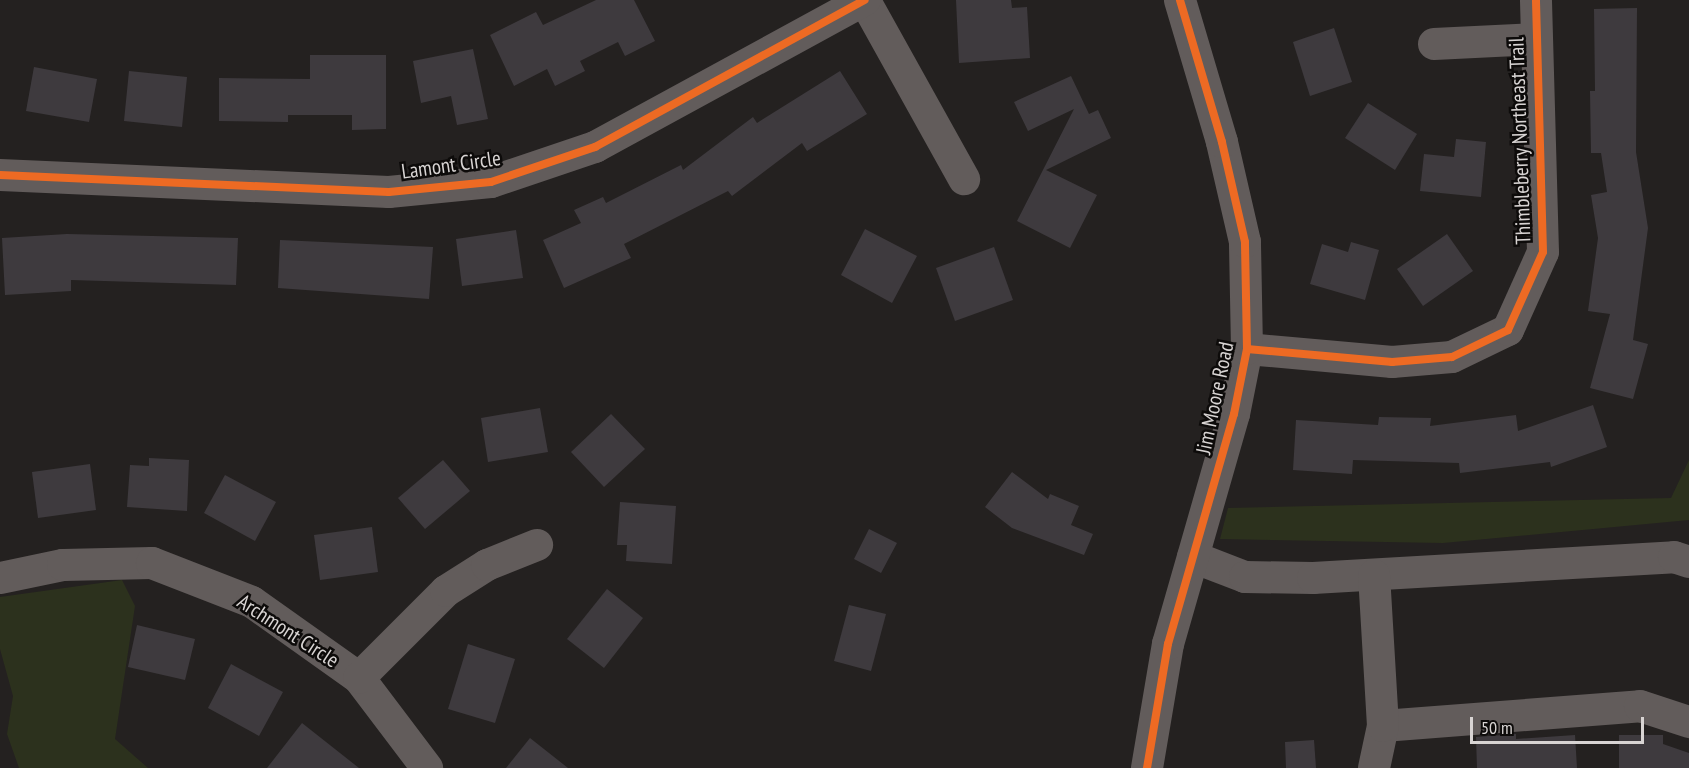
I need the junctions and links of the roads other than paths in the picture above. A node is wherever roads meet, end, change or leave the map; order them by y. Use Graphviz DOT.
graph roads {
  1 [pos="865,0"];
  2 [pos="1180,0"];
  3 [pos="1536,0"];
  4 [pos="1534,39"];
  5 [pos="1434,44"];
  6 [pos="0,175"];
  7 [pos="964,179"];
  8 [pos="1247,349"];
  9 [pos="537,545"];
  10 [pos="1193,557"];
  11 [pos="1689,562"];
  12 [pos="1374,575"];
  13 [pos="0,578"];
  14 [pos="360,678"];
  15 [pos="1689,722"];
  16 [pos="1383,726"];
  17 [pos="427,768"];
  18 [pos="1147,768"];
  19 [pos="1374,768"];
  1 -- 6 [label="street, Lamont Circle"];
  1 -- 7 [label="street"];
  2 -- 8 [label="street, Jim Moore Road"];
  3 -- 4 [label="street, Thimbleberry Northeast Trail"];
  4 -- 5 [label="street"];
  4 -- 8 [label="street, Thimbleberry Northeast Trail"];
  8 -- 10 [label="street, Jim Moore Road"];
  9 -- 14 [label="street"];
  10 -- 12 [label="street"];
  10 -- 18 [label="street, Jim Moore Road"];
  11 -- 12 [label="street"];
  12 -- 16 [label="street"];
  13 -- 14 [label="street, Archmont Circle"];
  14 -- 17 [label="street, Archmont Circle"];
  15 -- 16 [label="street"];
  16 -- 19 [label="street"];
}
